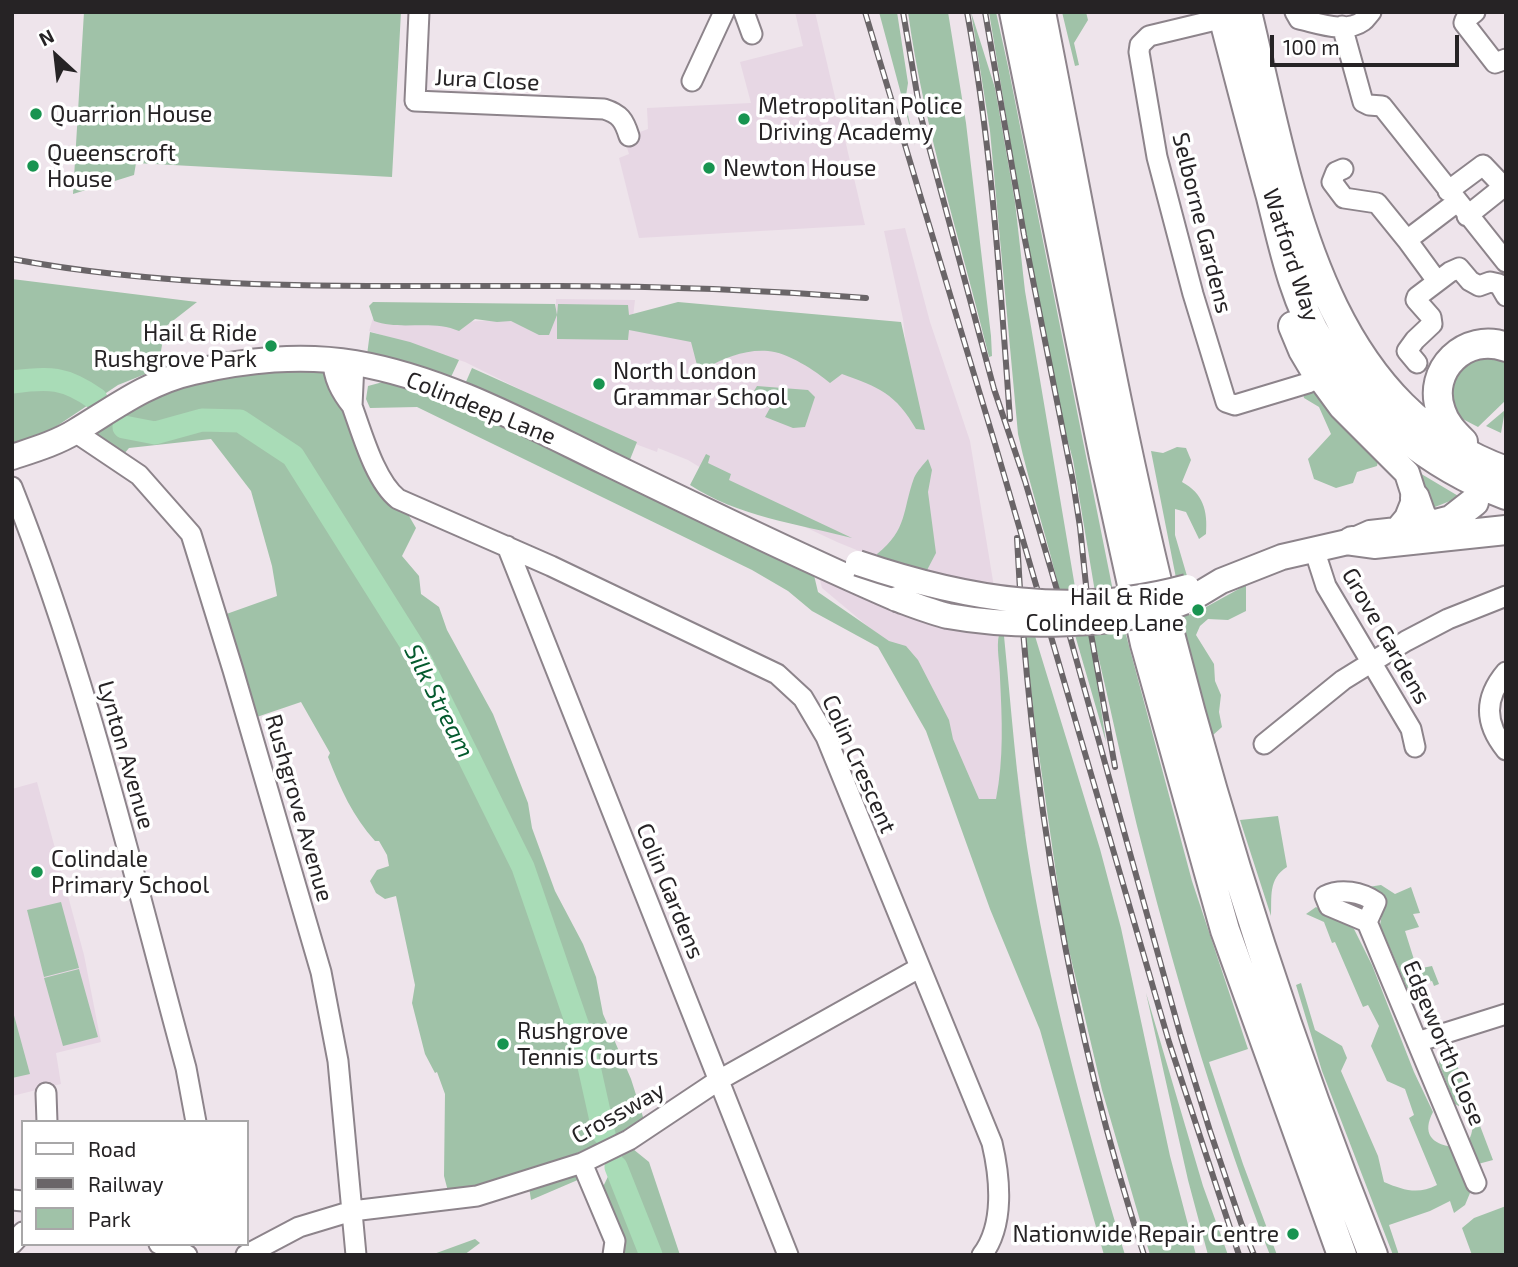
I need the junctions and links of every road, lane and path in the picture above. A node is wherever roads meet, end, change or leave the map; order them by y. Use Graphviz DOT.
graph roads {
  1 [pos="419,12"];
  2 [pos="724,12"];
  3 [pos="744,12"];
  4 [pos="1014,12"];
  5 [pos="1041,12"];
  6 [pos="1295,12"];
  7 [pos="1371,12"];
  8 [pos="1475,12"];
  9 [pos="1231,14"];
  10 [pos="1342,26"];
  11 [pos="752,34"];
  12 [pos="1506,59"];
  13 [pos="692,81"];
  14 [pos="629,136"];
  15 [pos="1343,169"];
  16 [pos="1457,203"];
  17 [pos="1280,237"];
  18 [pos="1407,240"];
  19 [pos="1506,262"];
  20 [pos="1437,281"];
  21 [pos="1506,296"];
  22 [pos="1506,347"];
  23 [pos="344,362"];
  24 [pos="1417,363"];
  25 [pos="1319,377"];
  26 [pos="75,432"];
  27 [pos="12,457"];
  28 [pos="1496,466"];
  29 [pos="12,487"];
  30 [pos="1506,495"];
  31 [pos="1415,498"];
  32 [pos="1474,502"];
  33 [pos="706,509"];
  34 [pos="1429,526"];
  35 [pos="1397,530"];
  36 [pos="1506,530"];
  37 [pos="1352,541"];
  38 [pos="507,547"];
  39 [pos="1314,549"];
  40 [pos="551,566"];
  41 [pos="1189,593"];
  42 [pos="526,594"];
  43 [pos="1506,596"];
  44 [pos="1371,662"];
  45 [pos="1506,672"];
  46 [pos="1264,744"];
  47 [pos="1415,747"];
  48 [pos="1506,750"];
  49 [pos="1367,922"];
  50 [pos="919,968"];
  51 [pos="1506,1014"];
  52 [pos="1417,1042"];
  53 [pos="719,1080"];
  54 [pos="46,1093"];
  55 [pos="47,1120"];
  56 [pos="196,1120"];
  57 [pos="586,1161"];
  58 [pos="1476,1183"];
  59 [pos="352,1211"];
  60 [pos="168,1246"];
  61 [pos="185,1250"];
  62 [pos="246,1255"];
  63 [pos="355,1255"];
  64 [pos="613,1255"];
  65 [pos="789,1255"];
  66 [pos="982,1255"];
  67 [pos="1342,1255"];
  68 [pos="1373,1255"];
  1 -- 14 [label="street, Jura Close"];
  2 -- 13 [label="street"];
  3 -- 11 [label="street"];
  4 -- 67 [label="highway"];
  5 -- 68 [label="highway"];
  6 -- 10 [label="street"];
  7 -- 10 [label="street"];
  8 -- 12 [label="street"];
  9 -- 17 [label="highway, Watford Way"];
  9 -- 25 [label="street, Selborne Gardens"];
  9 -- 28 [label="highway, Watford Way"];
  10 -- 16 [label="street"];
  15 -- 18 [label="street"];
  16 -- 18 [label="street"];
  16 -- 19 [label="street"];
  17 -- 25 [label="highway"];
  17 -- 30 [label="highway, Watford Way"];
  18 -- 20 [label="street"];
  20 -- 21 [label="street"];
  20 -- 24 [label="street"];
  22 -- 28 [label="highway"];
  23 -- 26 [label="main road, Colindeep Lane"];
  23 -- 33 [label="main road, Colindeep Lane"];
  23 -- 38 [label="street, Colin Crescent"];
  25 -- 31 [label="main road"];
  26 -- 27 [label="main road, Colindeep Lane"];
  26 -- 59 [label="street, Rushgrove Avenue"];
  29 -- 56 [label="street, Lynton Avenue"];
  31 -- 34 [label="highway"];
  31 -- 35 [label="main road"];
  32 -- 34 [label="highway"];
  33 -- 41 [label="main road, Colindeep Lane, bridge"];
  33 -- 41 [label="main road, Colindeep Lane, bridge"];
  34 -- 35 [label="highway"];
  35 -- 37 [label="main road, Colindeep Lane"];
  36 -- 37 [label="highway"];
  37 -- 39 [label="main road, Colindeep Lane"];
  38 -- 40 [label="street, Colin Crescent"];
  38 -- 42 [label="street, Colin Gardens"];
  39 -- 41 [label="main road, Colindeep Lane"];
  39 -- 44 [label="street, Grove Gardens"];
  40 -- 42 [label="street"];
  40 -- 50 [label="street, Colin Crescent"];
  42 -- 53 [label="street, Colin Gardens"];
  43 -- 44 [label="street"];
  44 -- 46 [label="street"];
  44 -- 47 [label="street, Grove Gardens"];
  45 -- 48 [label="street"];
  49 -- 52 [label="street, Edgeworth Close"];
  50 -- 53 [label="street, Crossway"];
  50 -- 66 [label="street, Colin Crescent"];
  51 -- 52 [label="street"];
  52 -- 58 [label="street, Edgeworth Close"];
  53 -- 57 [label="street, Crossway"];
  53 -- 65 [label="street, Colin Gardens"];
  54 -- 55 [label="street"];
  57 -- 59 [label="street, Crossway"];
  57 -- 64 [label="street"];
  59 -- 62 [label="street, Crossway"];
  59 -- 63 [label="street, Rushgrove Avenue"];
  60 -- 61 [label="street"];
}
